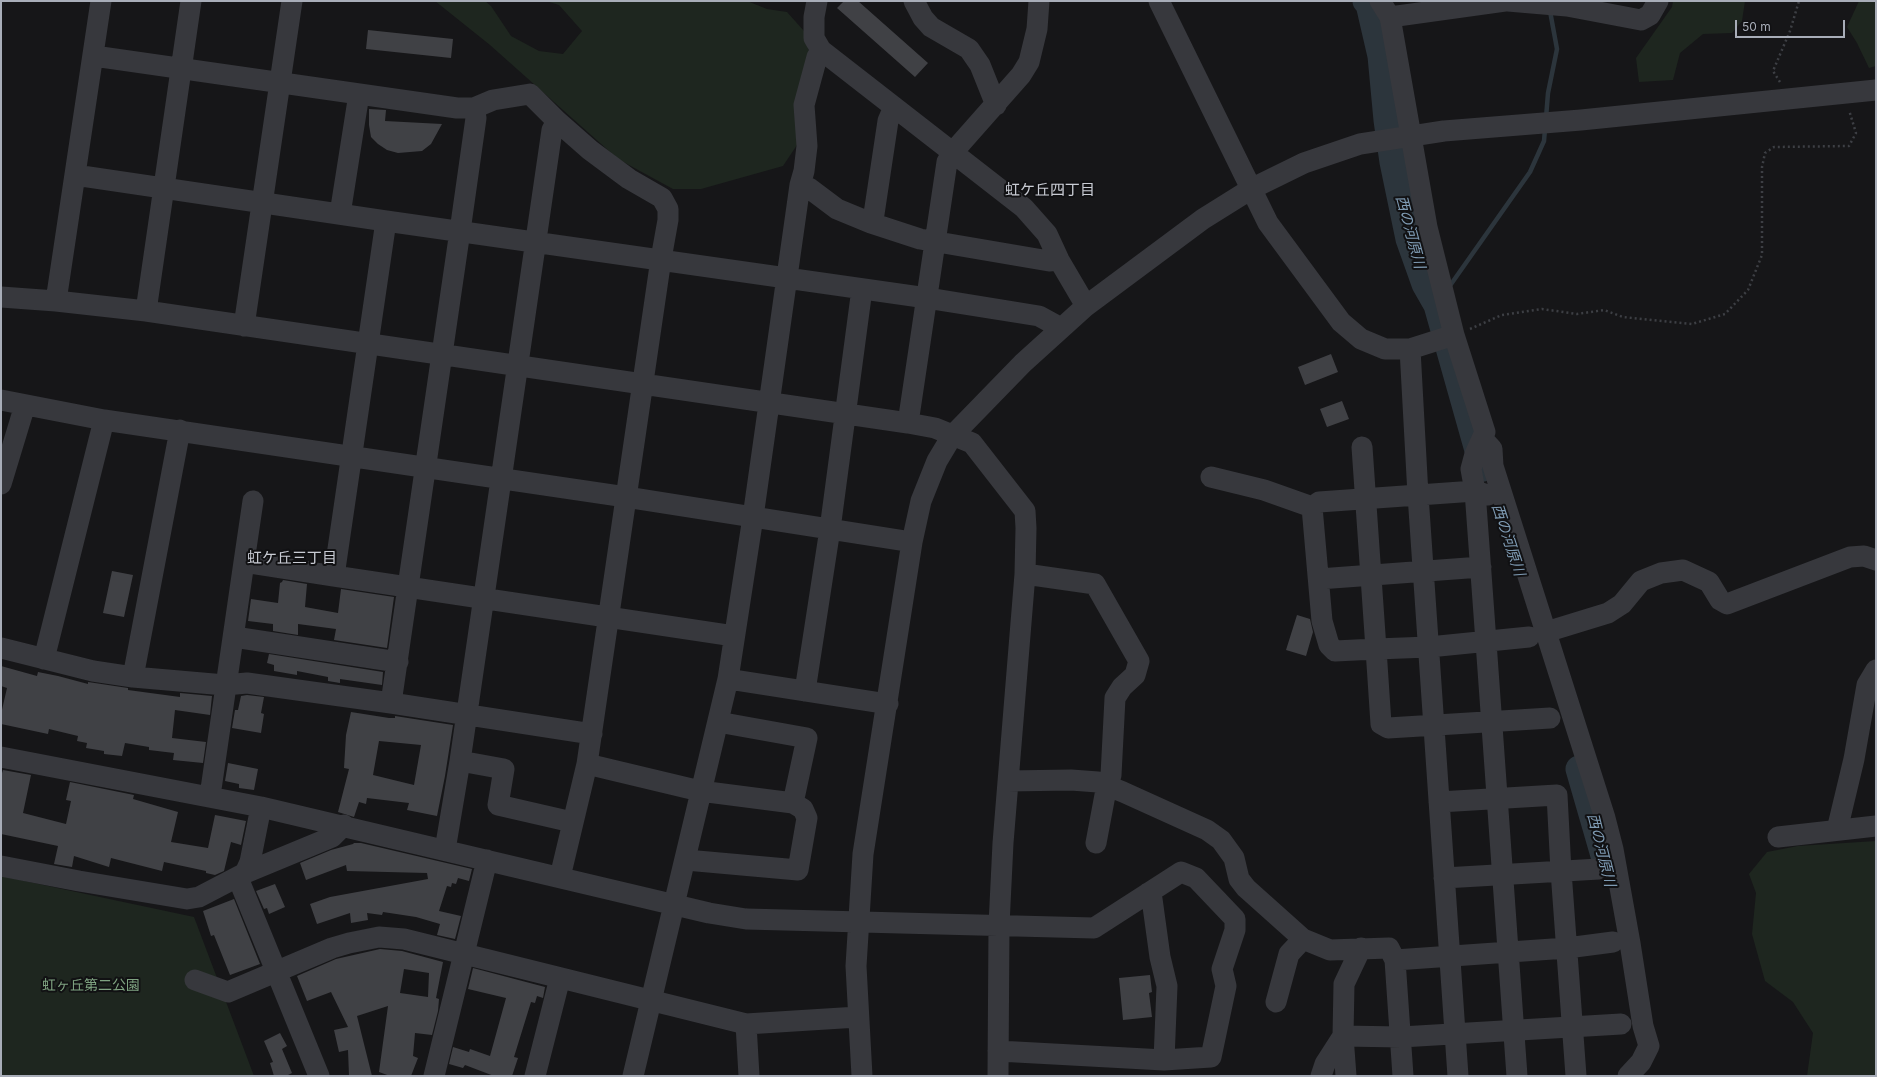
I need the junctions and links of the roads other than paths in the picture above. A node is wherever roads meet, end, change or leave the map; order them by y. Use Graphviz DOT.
graph roads {
  1 [pos="101,1"];
  2 [pos="191,1"];
  3 [pos="292,1"];
  4 [pos="817,1"];
  5 [pos="914,1"];
  6 [pos="1039,1"];
  7 [pos="1159,1"];
  8 [pos="1505,1"];
  9 [pos="1508,1"];
  10 [pos="1658,1"];
  11 [pos="1385,9"];
  12 [pos="821,50"];
  13 [pos="94,56"];
  14 [pos="181,67"];
  15 [pos="280,83"];
  16 [pos="1876,90"];
  17 [pos="359,94"];
  18 [pos="996,105"];
  19 [pos="894,107"];
  20 [pos="474,108"];
  21 [pos="556,122"];
  22 [pos="1411,136"];
  23 [pos="953,152"];
  24 [pos="75,175"];
  25 [pos="800,185"];
  26 [pos="164,188"];
  27 [pos="1250,189"];
  28 [pos="262,203"];
  29 [pos="340,214"];
  30 [pos="386,222"];
  31 [pos="871,223"];
  32 [pos="460,231"];
  33 [pos="535,241"];
  34 [pos="934,242"];
  35 [pos="661,259"];
  36 [pos="1059,260"];
  37 [pos="786,278"];
  38 [pos="862,288"];
  39 [pos="1,297"];
  40 [pos="927,298"];
  41 [pos="56,300"];
  42 [pos="1086,306"];
  43 [pos="146,311"];
  44 [pos="244,326"];
  45 [pos="1061,328"];
  46 [pos="1454,335"];
  47 [pos="367,344"];
  48 [pos="1410,349"];
  49 [pos="442,355"];
  50 [pos="518,366"];
  51 [pos="643,384"];
  52 [pos="1,400"];
  53 [pos="768,403"];
  54 [pos="26,405"];
  55 [pos="844,414"];
  56 [pos="104,420"];
  57 [pos="908,423"];
  58 [pos="180,430"];
  59 [pos="952,436"];
  60 [pos="1362,447"];
  61 [pos="350,457"];
  62 [pos="424,468"];
  63 [pos="1210,477"];
  64 [pos="501,480"];
  65 [pos="1,484"];
  66 [pos="1490,493"];
  67 [pos="1418,495"];
  68 [pos="626,497"];
  69 [pos="1366,500"];
  70 [pos="253,501"];
  71 [pos="1312,507"];
  72 [pos="753,517"];
  73 [pos="830,528"];
  74 [pos="912,542"];
  75 [pos="1876,560"];
  76 [pos="244,562"];
  77 [pos="1480,567"];
  78 [pos="1423,570"];
  79 [pos="1025,574"];
  80 [pos="1372,574"];
  81 [pos="334,576"];
  82 [pos="1318,579"];
  83 [pos="408,587"];
  84 [pos="483,598"];
  85 [pos="608,617"];
  86 [pos="1538,634"];
  87 [pos="734,636"];
  88 [pos="234,637"];
  89 [pos="1486,642"];
  90 [pos="1429,647"];
  91 [pos="1,648"];
  92 [pos="1376,649"];
  93 [pos="44,659"];
  94 [pos="398,662"];
  95 [pos="1876,670"];
  96 [pos="133,677"];
  97 [pos="728,679"];
  98 [pos="226,685"];
  99 [pos="805,691"];
  100 [pos="391,703"];
  101 [pos="888,704"];
  102 [pos="466,716"];
  103 [pos="1550,718"];
  104 [pos="1491,720"];
  105 [pos="718,722"];
  106 [pos="1434,725"];
  107 [pos="592,734"];
  108 [pos="1,757"];
  109 [pos="460,760"];
  110 [pos="587,764"];
  111 [pos="1008,781"];
  112 [pos="1108,785"];
  113 [pos="700,791"];
  114 [pos="210,796"];
  115 [pos="1497,799"];
  116 [pos="1439,802"];
  117 [pos="793,803"];
  118 [pos="261,807"];
  119 [pos="572,822"];
  120 [pos="344,825"];
  121 [pos="1876,826"];
  122 [pos="1837,830"];
  123 [pos="1778,837"];
  124 [pos="1096,842"];
  125 [pos="444,850"];
  126 [pos="487,860"];
  127 [pos="686,860"];
  128 [pos="1,866"];
  129 [pos="1598,869"];
  130 [pos="1561,871"];
  131 [pos="1503,875"];
  132 [pos="242,876"];
  133 [pos="560,877"];
  134 [pos="1444,878"];
  135 [pos="1246,888"];
  136 [pos="1148,893"];
  137 [pos="675,904"];
  138 [pos="1223,905"];
  139 [pos="858,922"];
  140 [pos="999,925"];
  141 [pos="1303,939"];
  142 [pos="1613,942"];
  143 [pos="1361,948"];
  144 [pos="1567,948"];
  145 [pos="1508,951"];
  146 [pos="463,954"];
  147 [pos="1450,956"];
  148 [pos="1395,960"];
  149 [pos="278,973"];
  150 [pos="560,978"];
  151 [pos="195,980"];
  152 [pos="651,1000"];
  153 [pos="1276,1002"];
  154 [pos="858,1017"];
  155 [pos="746,1024"];
  156 [pos="1621,1024"];
  157 [pos="1572,1027"];
  158 [pos="1514,1031"];
  159 [pos="1455,1034"];
  160 [pos="1343,1036"];
  161 [pos="1401,1037"];
  162 [pos="998,1051"];
  163 [pos="1164,1060"];
  164 [pos="319,1076"];
  165 [pos="434,1076"];
  166 [pos="535,1076"];
  167 [pos="633,1076"];
  168 [pos="749,1076"];
  169 [pos="862,1076"];
  170 [pos="998,1076"];
  171 [pos="1322,1076"];
  172 [pos="1346,1076"];
  173 [pos="1403,1076"];
  174 [pos="1458,1076"];
  175 [pos="1517,1076"];
  176 [pos="1576,1076"];
  177 [pos="1628,1076"];
  1 -- 13 [label="street"];
  2 -- 14 [label="street"];
  3 -- 15 [label="street"];
  4 -- 12 [label="street"];
  5 -- 18 [label="street"];
  6 -- 18 [label="street"];
  7 -- 27 [label="street"];
  8 -- 11 [label="street"];
  9 -- 10 [label="street"];
  11 -- 22 [label="street"];
  12 -- 19 [label="street"];
  12 -- 25 [label="street"];
  13 -- 14 [label="street"];
  13 -- 24 [label="street"];
  14 -- 15 [label="street"];
  14 -- 26 [label="street"];
  15 -- 17 [label="street"];
  15 -- 28 [label="street"];
  16 -- 22 [label="street"];
  17 -- 20 [label="street"];
  17 -- 29 [label="street"];
  18 -- 23 [label="street"];
  19 -- 23 [label="street"];
  19 -- 31 [label="street"];
  20 -- 21 [label="street"];
  20 -- 32 [label="street"];
  21 -- 33 [label="street"];
  21 -- 35 [label="street"];
  22 -- 27 [label="street"];
  22 -- 46 [label="street"];
  23 -- 34 [label="street"];
  23 -- 36 [label="street"];
  24 -- 26 [label="street"];
  24 -- 41 [label="street"];
  25 -- 31 [label="street"];
  25 -- 37 [label="street"];
  26 -- 28 [label="street"];
  26 -- 43 [label="street"];
  27 -- 42 [label="street"];
  27 -- 48 [label="street"];
  28 -- 29 [label="street"];
  28 -- 44 [label="street"];
  29 -- 30 [label="street"];
  30 -- 32 [label="street"];
  30 -- 47 [label="street"];
  31 -- 34 [label="street"];
  32 -- 33 [label="street"];
  32 -- 49 [label="street"];
  33 -- 35 [label="street"];
  33 -- 50 [label="street"];
  34 -- 36 [label="street"];
  34 -- 40 [label="street"];
  35 -- 37 [label="street"];
  35 -- 51 [label="street"];
  36 -- 42 [label="street"];
  37 -- 38 [label="street"];
  37 -- 53 [label="street"];
  38 -- 40 [label="street"];
  38 -- 55 [label="street"];
  39 -- 41 [label="street"];
  40 -- 45 [label="street"];
  40 -- 57 [label="street"];
  41 -- 43 [label="street"];
  42 -- 45 [label="street"];
  43 -- 44 [label="street"];
  44 -- 47 [label="street"];
  45 -- 59 [label="street"];
  46 -- 48 [label="street"];
  46 -- 66 [label="street"];
  47 -- 49 [label="street"];
  47 -- 61 [label="street"];
  48 -- 67 [label="street"];
  49 -- 50 [label="street"];
  49 -- 62 [label="street"];
  50 -- 51 [label="street"];
  50 -- 64 [label="street"];
  51 -- 53 [label="street"];
  51 -- 68 [label="street"];
  52 -- 54 [label="street"];
  53 -- 55 [label="street"];
  53 -- 72 [label="street"];
  54 -- 56 [label="street"];
  54 -- 65 [label="street"];
  55 -- 57 [label="street"];
  55 -- 73 [label="street"];
  56 -- 58 [label="street"];
  56 -- 93 [label="street"];
  57 -- 59 [label="street"];
  58 -- 61 [label="street"];
  58 -- 96 [label="street"];
  59 -- 74 [label="street"];
  59 -- 79 [label="street"];
  60 -- 69 [label="street"];
  61 -- 62 [label="street"];
  61 -- 81 [label="street"];
  62 -- 64 [label="street"];
  62 -- 83 [label="street"];
  63 -- 71 [label="street"];
  64 -- 68 [label="street"];
  64 -- 84 [label="street"];
  66 -- 67 [label="street"];
  66 -- 77 [label="street"];
  66 -- 86 [label="street"];
  67 -- 69 [label="street"];
  67 -- 78 [label="street"];
  68 -- 72 [label="street"];
  68 -- 85 [label="street"];
  69 -- 71 [label="street"];
  69 -- 80 [label="street"];
  70 -- 76 [label="street"];
  71 -- 82 [label="street"];
  72 -- 73 [label="street"];
  72 -- 87 [label="street"];
  73 -- 74 [label="street"];
  73 -- 99 [label="street"];
  74 -- 101 [label="street"];
  75 -- 86 [label="street"];
  76 -- 81 [label="street"];
  76 -- 88 [label="street"];
  77 -- 78 [label="street"];
  77 -- 89 [label="street"];
  78 -- 80 [label="street"];
  78 -- 90 [label="street"];
  79 -- 111 [label="street"];
  79 -- 112 [label="street"];
  80 -- 82 [label="street"];
  80 -- 92 [label="street"];
  81 -- 83 [label="street"];
  82 -- 92 [label="street"];
  83 -- 84 [label="street"];
  83 -- 94 [label="street"];
  84 -- 85 [label="street"];
  84 -- 102 [label="street"];
  85 -- 87 [label="street"];
  85 -- 107 [label="street"];
  86 -- 89 [label="street"];
  86 -- 177 [label="street"];
  87 -- 97 [label="street"];
  88 -- 94 [label="street"];
  88 -- 98 [label="street"];
  89 -- 90 [label="street"];
  89 -- 104 [label="street"];
  90 -- 92 [label="street"];
  90 -- 106 [label="street"];
  91 -- 93 [label="street"];
  92 -- 106 [label="street"];
  93 -- 96 [label="street"];
  94 -- 100 [label="street"];
  95 -- 122 [label="street"];
  96 -- 98 [label="street"];
  97 -- 99 [label="street"];
  97 -- 105 [label="street"];
  98 -- 100 [label="street"];
  98 -- 114 [label="street"];
  99 -- 101 [label="street"];
  100 -- 102 [label="street"];
  101 -- 139 [label="street"];
  102 -- 107 [label="street"];
  102 -- 109 [label="street"];
  103 -- 104 [label="street"];
  104 -- 106 [label="street"];
  104 -- 115 [label="street"];
  105 -- 113 [label="street"];
  105 -- 117 [label="street"];
  106 -- 116 [label="street"];
  107 -- 110 [label="street"];
  108 -- 114 [label="street"];
  109 -- 119 [label="street"];
  109 -- 125 [label="street"];
  110 -- 113 [label="street"];
  110 -- 119 [label="street"];
  111 -- 112 [label="street"];
  111 -- 140 [label="street"];
  112 -- 124 [label="street"];
  112 -- 135 [label="street"];
  113 -- 117 [label="street"];
  113 -- 127 [label="street"];
  114 -- 118 [label="street"];
  115 -- 116 [label="street"];
  115 -- 130 [label="street"];
  115 -- 131 [label="street"];
  116 -- 134 [label="street"];
  117 -- 127 [label="street"];
  118 -- 120 [label="street"];
  118 -- 132 [label="street"];
  119 -- 133 [label="street"];
  120 -- 125 [label="street"];
  120 -- 132 [label="street"];
  121 -- 122 [label="street"];
  122 -- 123 [label="street"];
  125 -- 126 [label="street"];
  126 -- 133 [label="street"];
  126 -- 146 [label="street"];
  127 -- 137 [label="street"];
  128 -- 132 [label="street"];
  129 -- 130 [label="street"];
  130 -- 131 [label="street"];
  130 -- 144 [label="street"];
  131 -- 134 [label="street"];
  131 -- 145 [label="street"];
  132 -- 149 [label="street"];
  133 -- 137 [label="street"];
  134 -- 147 [label="street"];
  135 -- 138 [label="street"];
  135 -- 141 [label="street"];
  136 -- 138 [label="street"];
  136 -- 140 [label="street"];
  136 -- 163 [label="street"];
  137 -- 139 [label="street"];
  137 -- 152 [label="street"];
  138 -- 163 [label="street"];
  139 -- 140 [label="street"];
  139 -- 154 [label="street"];
  140 -- 162 [label="street"];
  141 -- 143 [label="street"];
  141 -- 153 [label="street"];
  142 -- 144 [label="street"];
  143 -- 148 [label="street"];
  143 -- 160 [label="street"];
  144 -- 145 [label="street"];
  144 -- 157 [label="street"];
  145 -- 147 [label="street"];
  145 -- 158 [label="street"];
  146 -- 149 [label="street"];
  146 -- 150 [label="street"];
  146 -- 165 [label="street"];
  147 -- 148 [label="street"];
  147 -- 159 [label="street"];
  148 -- 161 [label="street"];
  149 -- 151 [label="street"];
  149 -- 164 [label="street"];
  150 -- 152 [label="street"];
  150 -- 166 [label="street"];
  152 -- 155 [label="street"];
  152 -- 167 [label="street"];
  154 -- 155 [label="street"];
  154 -- 169 [label="street"];
  155 -- 168 [label="street"];
  156 -- 157 [label="street"];
  157 -- 158 [label="street"];
  157 -- 176 [label="street"];
  158 -- 159 [label="street"];
  158 -- 175 [label="street"];
  159 -- 161 [label="street"];
  159 -- 174 [label="street"];
  160 -- 161 [label="street"];
  160 -- 171 [label="street"];
  160 -- 172 [label="street"];
  161 -- 173 [label="street"];
  162 -- 163 [label="street"];
  162 -- 170 [label="street"];
}
